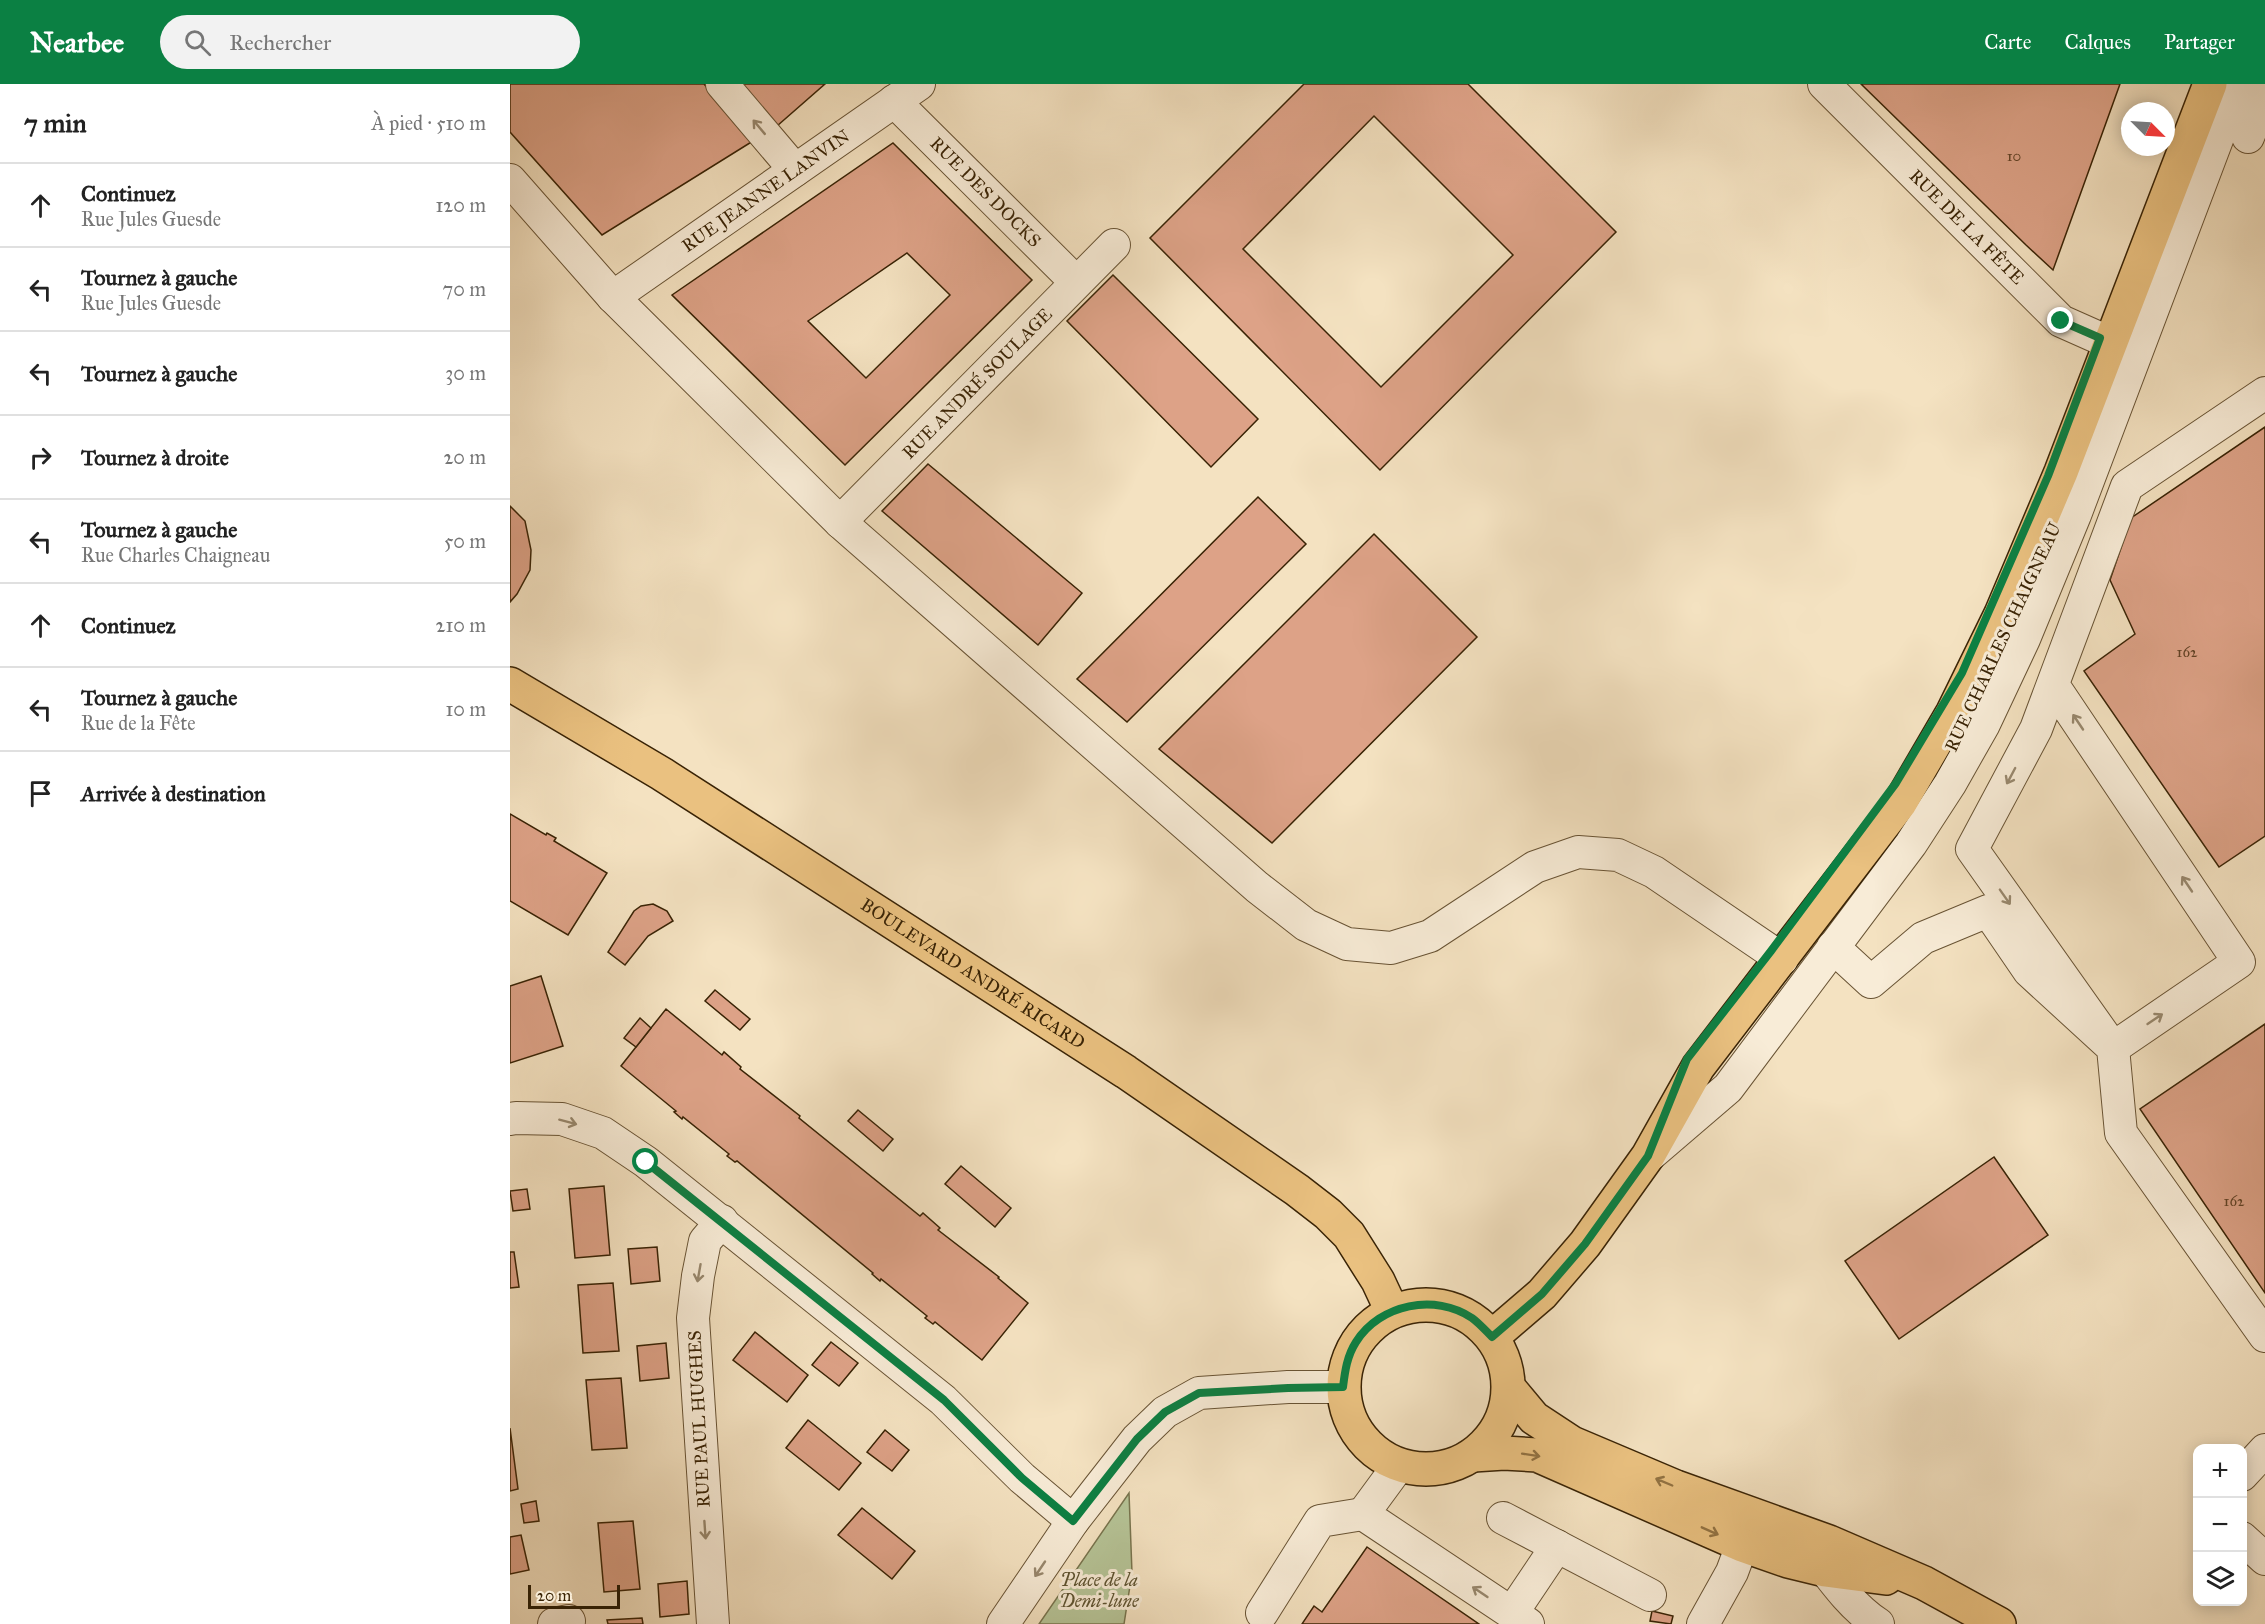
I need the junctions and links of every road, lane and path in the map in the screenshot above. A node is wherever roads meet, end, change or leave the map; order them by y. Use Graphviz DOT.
graph roads {
  1 [pos="722,84"];
  2 [pos="1824,84"];
  3 [pos="2195,84"];
  4 [pos="2210,84"];
  5 [pos="2224,84"];
  6 [pos="2238,84"];
  7 [pos="906,92"];
  8 [pos="2265,95"];
  9 [pos="2248,137"];
  10 [pos="795,170"];
  11 [pos="510,180"];
  12 [pos="1113,245"];
  13 [pos="1076,282"];
  14 [pos="613,297"];
  15 [pos="2111,343"];
  16 [pos="2265,393"];
  17 [pos="840,522"];
  18 [pos="510,684"];
  19 [pos="2053,685"];
  20 [pos="1833,947"];
  21 [pos="1777,955"];
  22 [pos="2113,1048"];
  23 [pos="510,1119"];
  24 [pos="1648,1156"];
  25 [pos="722,1221"];
  26 [pos="1392,1311"];
  27 [pos="2265,1336"];
  28 [pos="1492,1337"];
  29 [pos="1343,1387"];
  30 [pos="1509,1388"];
  31 [pos="2265,1450"];
  32 [pos="1473,1455"];
  33 [pos="1399,1465"];
  34 [pos="2247,1470"];
  35 [pos="1363,1514"];
  36 [pos="1503,1518"];
  37 [pos="1073,1521"];
  38 [pos="1797,1532"];
  39 [pos="2247,1543"];
  40 [pos="1742,1545"];
  41 [pos="1557,1546"];
  42 [pos="2265,1559"];
  43 [pos="1825,1570"];
  44 [pos="1924,1583"];
  45 [pos="1650,1595"];
  46 [pos="1262,1613"];
  47 [pos="1520,1619"];
  48 [pos="713,1624"];
  49 [pos="1003,1624"];
  50 [pos="1703,1624"];
  51 [pos="1878,1624"];
  52 [pos="1999,1624"];
  10 -- 1 [label="street, one-way"];
  2 -- 15 [label="street, RUE DE LA FÊTE"];
  3 -- 15 [label="street"];
  4 -- 15 [label="main road, RUE CHARLES CHAIGNEAU"];
  5 -- 15 [label="main road, RUE CHARLES CHAIGNEAU"];
  6 -- 20 [label="street"];
  7 -- 10 [label="street, RUE JEANNE LANVIN"];
  7 -- 13 [label="street, RUE DES DOCKS"];
  8 -- 9 [label="street"];
  10 -- 14 [label="street, RUE JEANNE LANVIN"];
  11 -- 14 [label="street"];
  12 -- 13 [label="street, RUE ANDRÉ SOULAGE"];
  13 -- 17 [label="street, RUE ANDRÉ SOULAGE"];
  14 -- 17 [label="street"];
  15 -- 21 [label="main road, RUE CHARLES CHAIGNEAU"];
  15 -- 24 [label="main road, RUE CHARLES CHAIGNEAU"];
  16 -- 19 [label="street"];
  17 -- 21 [label="street"];
  18 -- 26 [label="main road, BOULEVARD ANDRÉ RICARD"];
  19 -- 22 [label="street, one-way"];
  22 -- 19 [label="street, one-way"];
  20 -- 22 [label="street"];
  20 -- 24 [label="street"];
  21 -- 24 [label="main road, RUE CHARLES CHAIGNEAU"];
  22 -- 27 [label="street"];
  23 -- 25 [label="street, one-way"];
  24 -- 28 [label="main road, RUE CHARLES CHAIGNEAU"];
  25 -- 37 [label="street"];
  25 -- 48 [label="street, RUE PAUL HUGHES, one-way"];
  26 -- 28 [label="main road"];
  26 -- 29 [label="main road"];
  28 -- 30 [label="main road"];
  29 -- 33 [label="main road"];
  29 -- 37 [label="street"];
  30 -- 32 [label="main road"];
  38 -- 30 [label="main road, one-way"];
  31 -- 34 [label="street"];
  32 -- 33 [label="main road"];
  32 -- 40 [label="main road, one-way"];
  33 -- 35 [label="street"];
  35 -- 46 [label="street"];
  47 -- 35 [label="street, one-way"];
  36 -- 41 [label="street"];
  37 -- 49 [label="street, one-way"];
  38 -- 43 [label="street"];
  38 -- 44 [label="main road"];
  39 -- 42 [label="street"];
  40 -- 43 [label="main road"];
  40 -- 50 [label="street"];
  41 -- 45 [label="street"];
  41 -- 47 [label="street"];
  43 -- 44 [label="main road"];
  43 -- 51 [label="street"];
  44 -- 52 [label="main road"];
}
